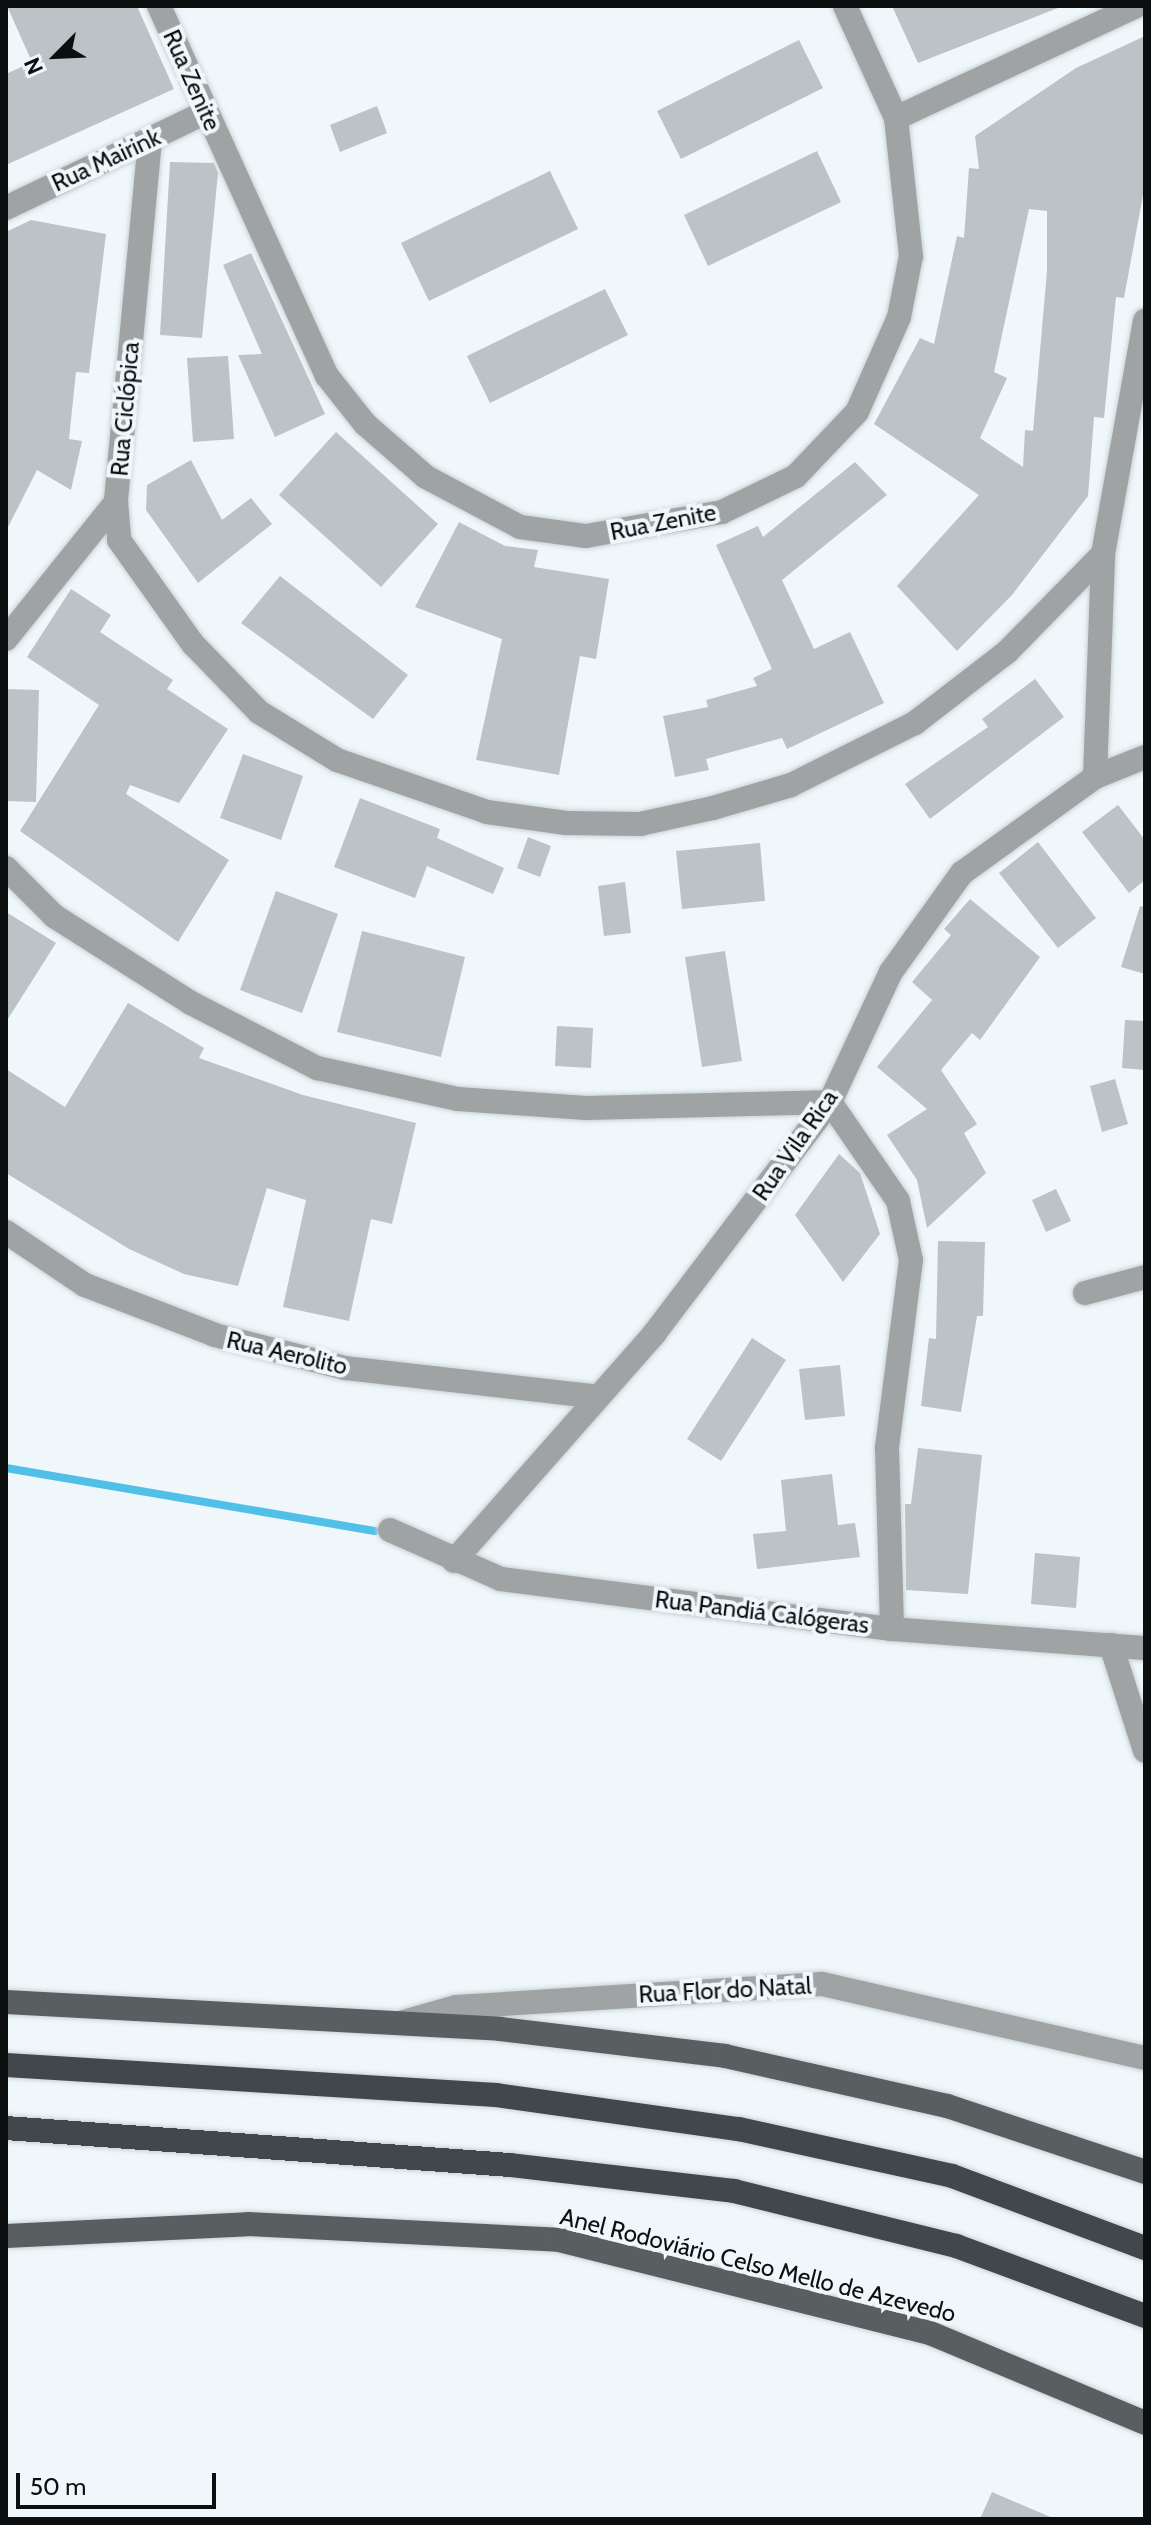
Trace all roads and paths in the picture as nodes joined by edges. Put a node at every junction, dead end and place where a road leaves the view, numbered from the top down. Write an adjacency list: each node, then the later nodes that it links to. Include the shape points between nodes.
1 (159, 6): 4 (street, Rua Zenite)
2 (845, 6): 5 (street, Rua Zenite)
3 (1136, 6): 5 (street)
4 (206, 112): 5 (street, Rua Zenite, via 327,376 365,424 426,477 488,513 520,527 586,536 679,523 761,495 796,476 857,412 899,317 911,256); 6 (street, Rua Mairink)
5 (896, 118)
6 (150, 140): 7 (street, Rua Mairink); 9 (street, Rua Ciclópica)
7 (6, 208)
8 (1145, 321): 10 (street)
9 (116, 502): 10 (street, via 119,540 152,593 259,712 337,760 487,812 566,823 640,824 805,779 915,723 1007,652); 11 (street, Rua Ciclópica)
10 (1103, 554): 13 (street)
11 (6, 639)
12 (1145, 757): 13 (street, Rua Vila Rica)
13 (1095, 777): 15 (street, Rua Vila Rica, via 962,873 891,972)
14 (6, 868): 15 (street, via 54,916 91,940 191,1003 317,1068 458,1099 586,1108)
15 (830, 1102): 19 (street, Rua Vila Rica, via 654,1334); 22 (street, via 898,1201 911,1260 887,1448)
16 (6, 1232): 19 (street, Rua Aerolito, via 85,1285 215,1335 345,1368)
17 (1145, 1277): 18 (street)
18 (1085, 1293)
19 (592, 1396): 21 (street, Rua Vila Rica)
20 (390, 1530): 21 (street, Rua Pandiá Calógeras)
21 (454, 1561): 22 (street, Rua Pandiá Calógeras, via 501,1579)
22 (892, 1629): 23 (street, Rua Pandiá Calógeras)
23 (1111, 1645): 24 (street, Rua Pandiá Calógeras); 25 (street)
24 (1145, 1648)
25 (1145, 1751)
26 (6, 2002): 27 (main road)
27 (395, 2024): 28 (street, Rua Flor do Natal, via 456,2007 822,1984); 33 (main road, via 741,2059 947,2106)
28 (1145, 2058)
29 (6, 2065): 35 (highway, via 496,2095 739,2129 952,2176)
30 (6, 2128): 31 (highway, Anel Rodoviário Celso Mello de Azevedo)
31 (84, 2132): 32 (highway); 36 (highway, Anel Rodoviário Celso Mello de Azevedo, via 510,2165 734,2191 956,2246)
32 (6, 2145)
33 (1145, 2172)
34 (6, 2236): 37 (main road, Anel Rodoviário Celso Mello de Azevedo, via 248,2224 559,2240 930,2333)
35 (1145, 2248)
36 (1145, 2316)
37 (1145, 2423)

